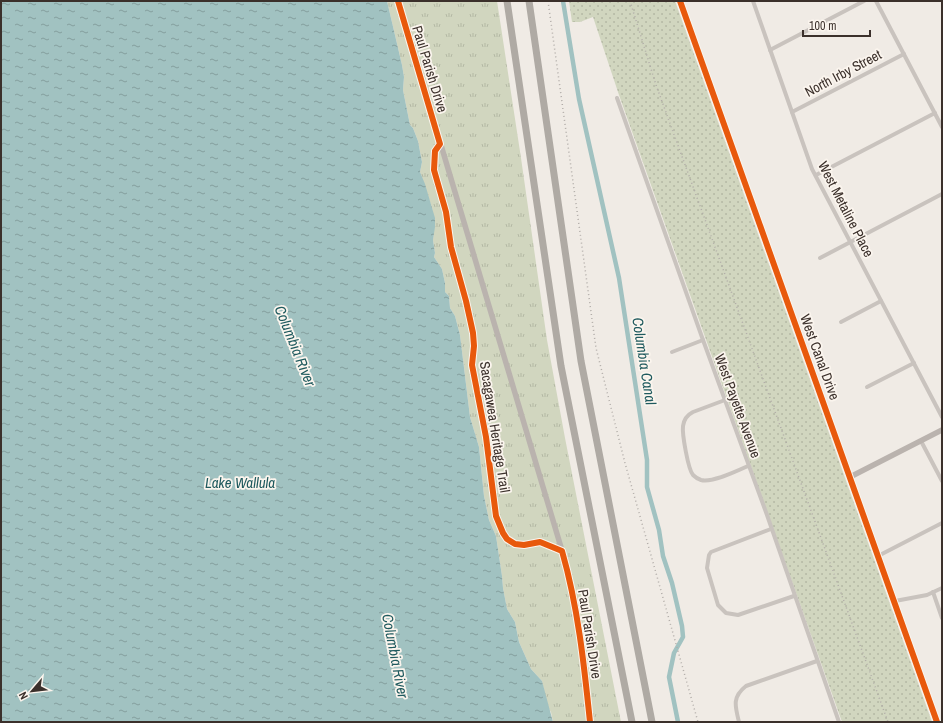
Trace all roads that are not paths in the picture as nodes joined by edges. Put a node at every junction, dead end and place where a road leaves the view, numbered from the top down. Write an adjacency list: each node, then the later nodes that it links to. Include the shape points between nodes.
1 (398, 1): 40 (street, Paul Parish Drive, via 566,564 579,625)
2 (507, 1): 41 (highway, via 561,366)
3 (529, 1): 42 (highway, via 581,361)
4 (680, 1): 29 (street, West Canal Drive)
5 (753, 1): 8 (street, West Metaline Place)
6 (864, 1): 8 (street)
7 (876, 1): 9 (street)
8 (770, 50): 11 (street, West Metaline Place)
9 (904, 54): 11 (street, North Irby Street); 12 (street)
10 (617, 98): 20 (street, West Payette Avenue)
11 (792, 112): 14 (street, West Metaline Place)
12 (935, 113): 13 (street); 14 (street)
13 (942, 127)
14 (816, 175): 16 (street, West Metaline Place)
15 (942, 194): 16 (street)
16 (851, 242): 17 (street); 18 (street, West Metaline Place)
17 (820, 258)
18 (882, 301): 19 (street); 22 (street, West Metaline Place)
19 (841, 322)
20 (703, 340): 21 (street); 24 (street, West Payette Avenue)
21 (672, 352)
22 (914, 363): 23 (street); 25 (street, West Metaline Place)
23 (867, 387)
24 (725, 400): 28 (street, West Payette Avenue); 28 (street, via 693,412 685,418 682,428 689,466 696,478 707,481)
25 (942, 417)
26 (942, 430): 27 (street)
27 (921, 441): 29 (street); 30 (street)
28 (748, 466): 32 (street, West Payette Avenue)
29 (850, 477): 33 (street, West Canal Drive)
30 (942, 481)
31 (942, 523): 33 (street)
32 (771, 529): 36 (street, West Payette Avenue); 36 (street, via 711,552 707,568 716,600 726,613 738,615)
33 (878, 556): 37 (street, West Canal Drive)
34 (942, 588): 35 (street)
35 (933, 592): 37 (street); 38 (street)
36 (794, 596): 39 (street, West Payette Avenue)
37 (895, 601): 45 (street, West Canal Drive)
38 (942, 618)
39 (817, 661): 43 (street, via 746,686 736,698); 44 (street, West Payette Avenue)
40 (590, 722)
41 (632, 722)
42 (652, 722)
43 (739, 722)
44 (838, 722)
45 (937, 722)

